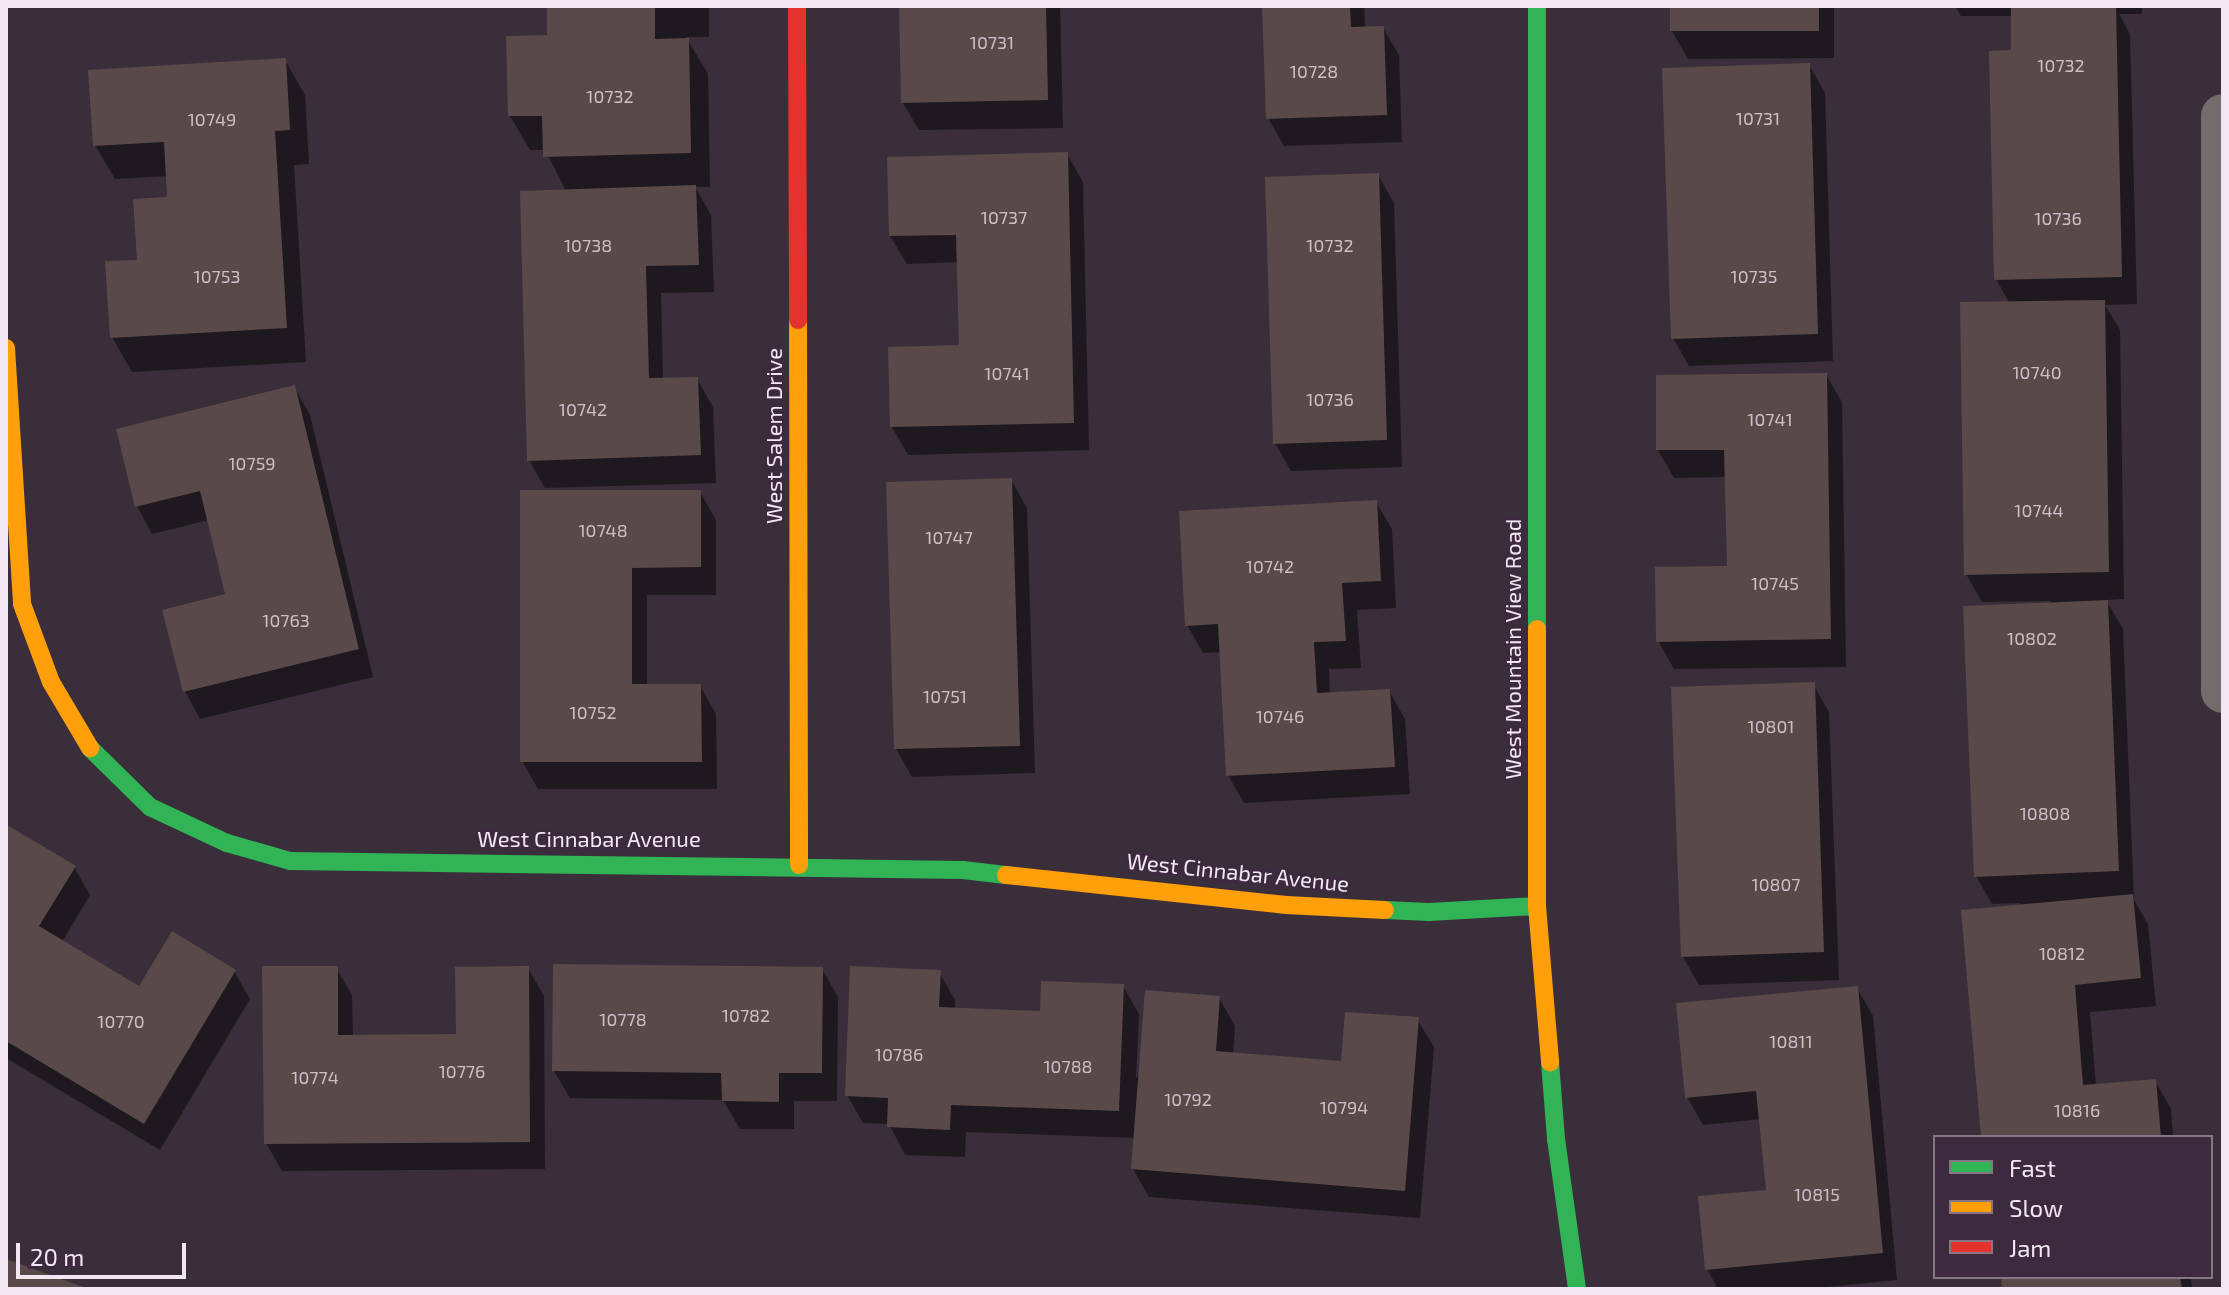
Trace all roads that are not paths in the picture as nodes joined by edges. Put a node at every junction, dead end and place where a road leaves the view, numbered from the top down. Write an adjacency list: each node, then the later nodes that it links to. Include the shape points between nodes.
1 (797, 6): 6 (street, West Salem Drive)
2 (1537, 6): 7 (street, West Mountain View Road)
3 (2223, 116): 5 (street)
4 (6, 348): 6 (street, West Cinnabar Avenue, via 22,604 51,682 93,753 150,807 227,843 290,861)
5 (2223, 691)
6 (799, 865): 7 (street, West Cinnabar Avenue, via 963,870 1286,905 1429,912)
7 (1537, 906): 8 (street, West Mountain View Road, via 1556,1139)
8 (1577, 1289)

